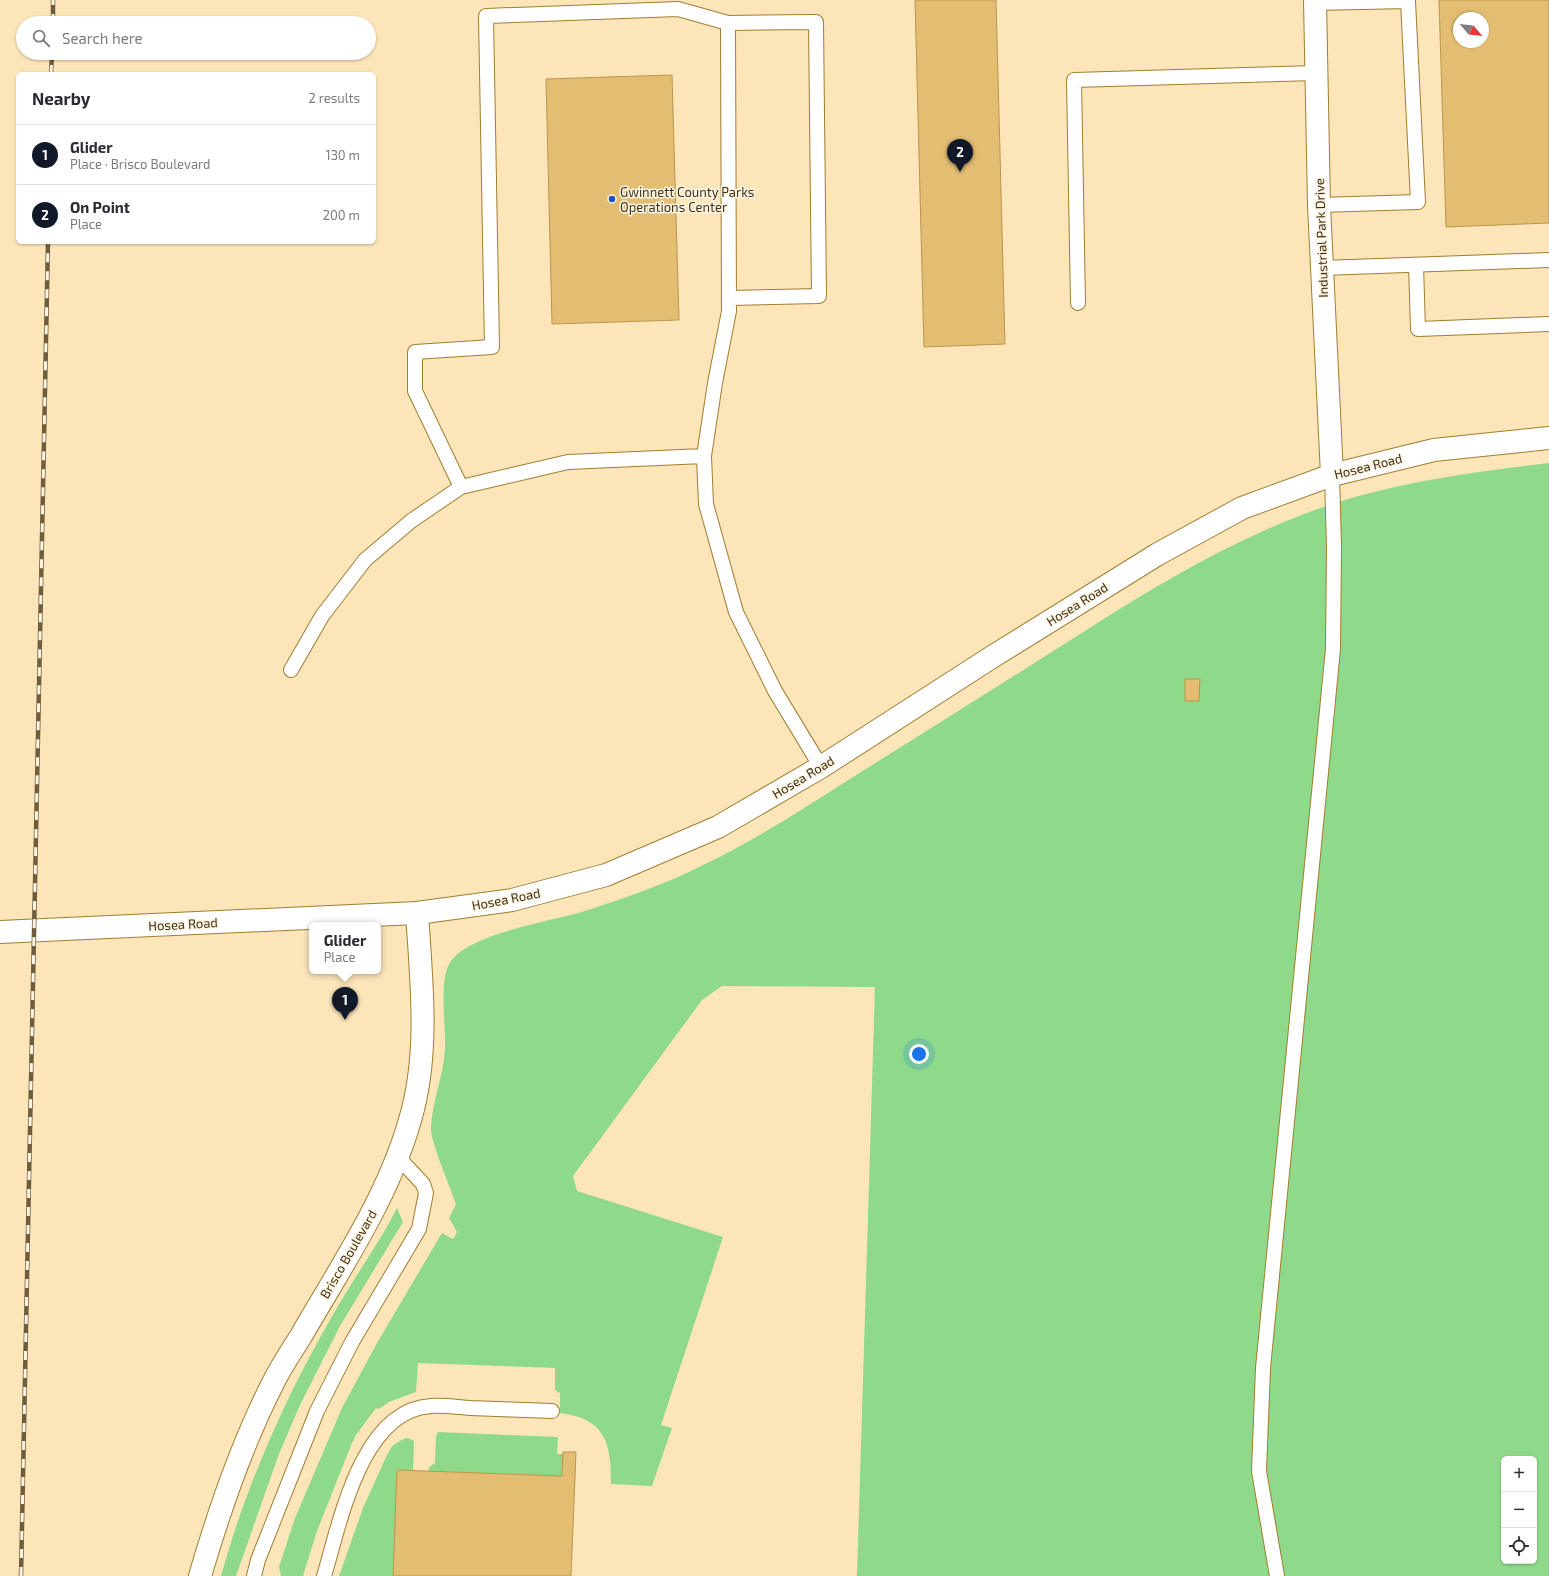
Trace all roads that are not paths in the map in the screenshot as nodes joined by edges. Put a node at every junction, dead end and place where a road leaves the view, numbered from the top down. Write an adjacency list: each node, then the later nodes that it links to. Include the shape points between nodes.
1 (1315, 2): 3 (street, Industrial Park Drive); 4 (lane, via 1408,1 1418,202)
2 (728, 23): 8 (lane); 8 (lane, via 816,22 819,288 819,296); 14 (lane, via 678,9 486,16 492,347 414,352 415,391)
3 (1317, 74): 4 (street, Industrial Park Drive); 9 (lane, via 1074,80)
4 (1319, 205): 7 (street, Industrial Park Drive)
5 (1549, 260): 6 (lane)
6 (1416, 265): 7 (lane); 10 (lane, via 1418,329)
7 (1322, 268): 13 (street, Industrial Park Drive)
8 (729, 298): 12 (lane, via 729,311)
9 (1078, 303)
10 (1549, 324)
11 (1549, 438): 13 (street, Hosea Road, via 1434,450)
12 (704, 456): 14 (lane, via 568,462); 16 (lane, via 706,504 736,612 775,692)
13 (1332, 475): 16 (street, Hosea Road, via 1242,508 1158,554); 24 (lane, via 1333,649 1263,1368 1259,1471)
14 (461, 487): 15 (lane, via 411,521 365,560 322,616)
15 (291, 670)
16 (821, 767): 17 (street, Hosea Road, via 718,827 606,875 512,900)
17 (418, 913): 18 (street, Hosea Road); 19 (street, Brisco Boulevard, via 422,1017 420,1075 413,1109)
18 (0, 932)
19 (398, 1157): 21 (street, Brisco Boulevard, via 366,1224 272,1385 235,1468); 22 (lane, via 423,1184 426,1193 420,1229 352,1342 317,1411)
20 (552, 1411): 23 (lane, via 430,1406 404,1413 388,1424 374,1443 356,1477)
21 (200, 1576)
22 (254, 1576)
23 (324, 1576)
24 (1278, 1576)

